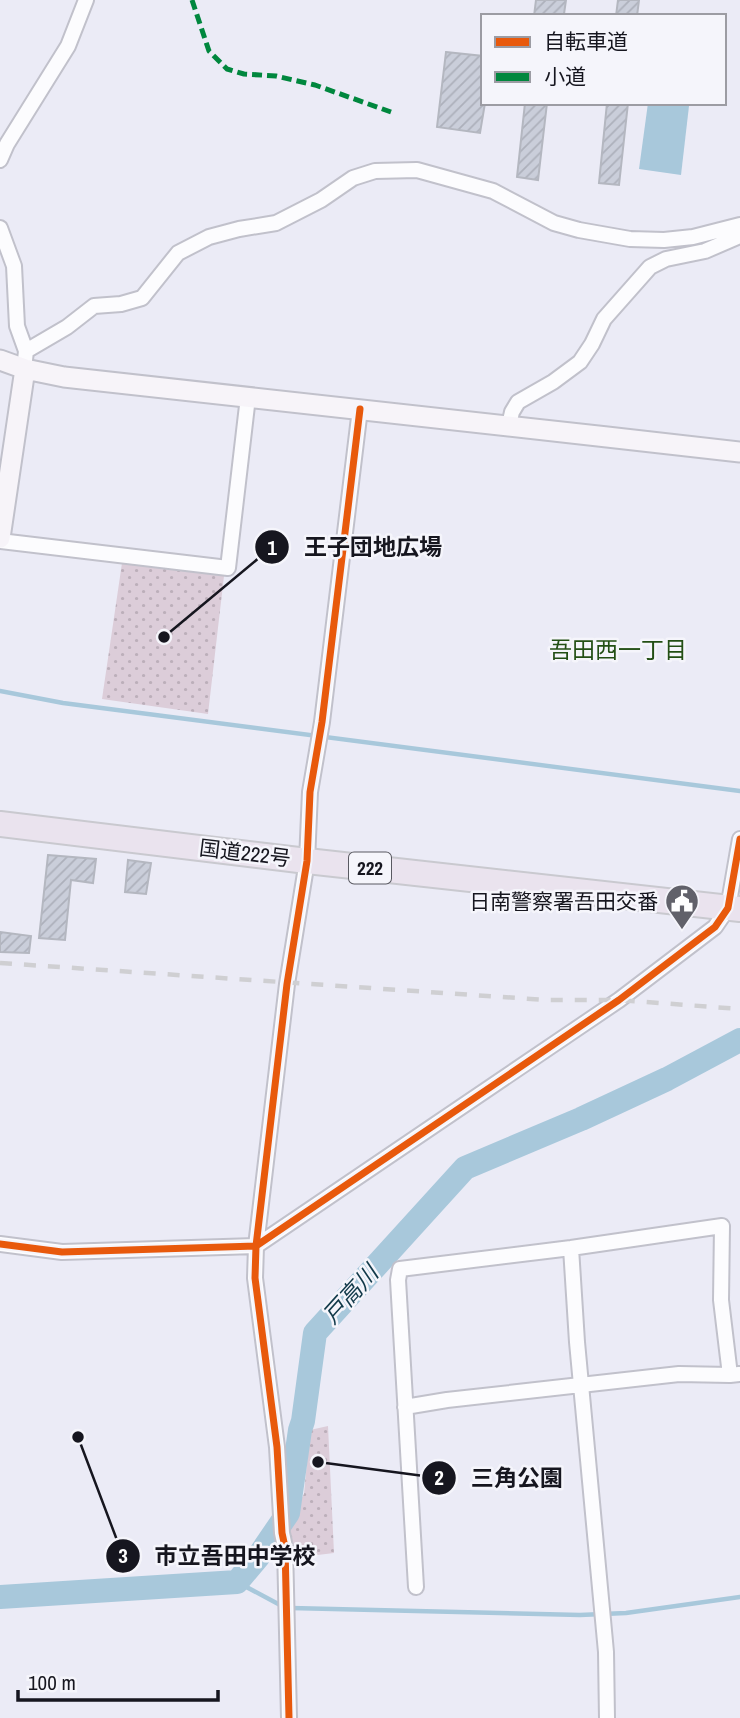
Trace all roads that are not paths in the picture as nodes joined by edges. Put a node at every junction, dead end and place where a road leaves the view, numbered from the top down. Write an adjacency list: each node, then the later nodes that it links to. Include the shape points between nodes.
1 (86, 0): 2 (street, via 68,46)
2 (0, 160)
3 (740, 225): 7 (street, via 693,237 630,239 554,223 493,191 416,170 375,171 353,178 276,223 209,237 178,253 142,298 94,306)
4 (0, 228): 7 (street, via 15,266)
5 (740, 236): 10 (street, via 650,267 604,318 580,362 518,402)
6 (0, 360): 7 (street)
7 (25, 360): 8 (street, via 64,377); 12 (street)
8 (248, 397): 9 (street); 13 (street, via 228,568)
9 (360, 409): 10 (street); 16 (street, via 310,792)
10 (509, 425): 11 (street)
11 (740, 453)
12 (4, 483): 13 (street)
13 (0, 539)
14 (0, 824): 16 (highway, 国道222号 / 222)
15 (740, 839): 17 (street)
16 (307, 861): 17 (highway, 国道222号 / 222); 19 (street, via 290,960)
17 (734, 908): 19 (street, via 619,1000)
18 (0, 1244): 19 (street, via 62,1252)
19 (256, 1246): 25 (street, via 285,1547)
20 (571, 1248): 21 (street, via 722,1226 721,1300); 22 (street); 23 (street, via 400,1269)
21 (735, 1374): 22 (street, via 679,1374)
22 (582, 1385): 23 (street); 26 (street, via 606,1652)
23 (405, 1407): 24 (street)
24 (415, 1587)
25 (289, 1718)
26 (607, 1718)

